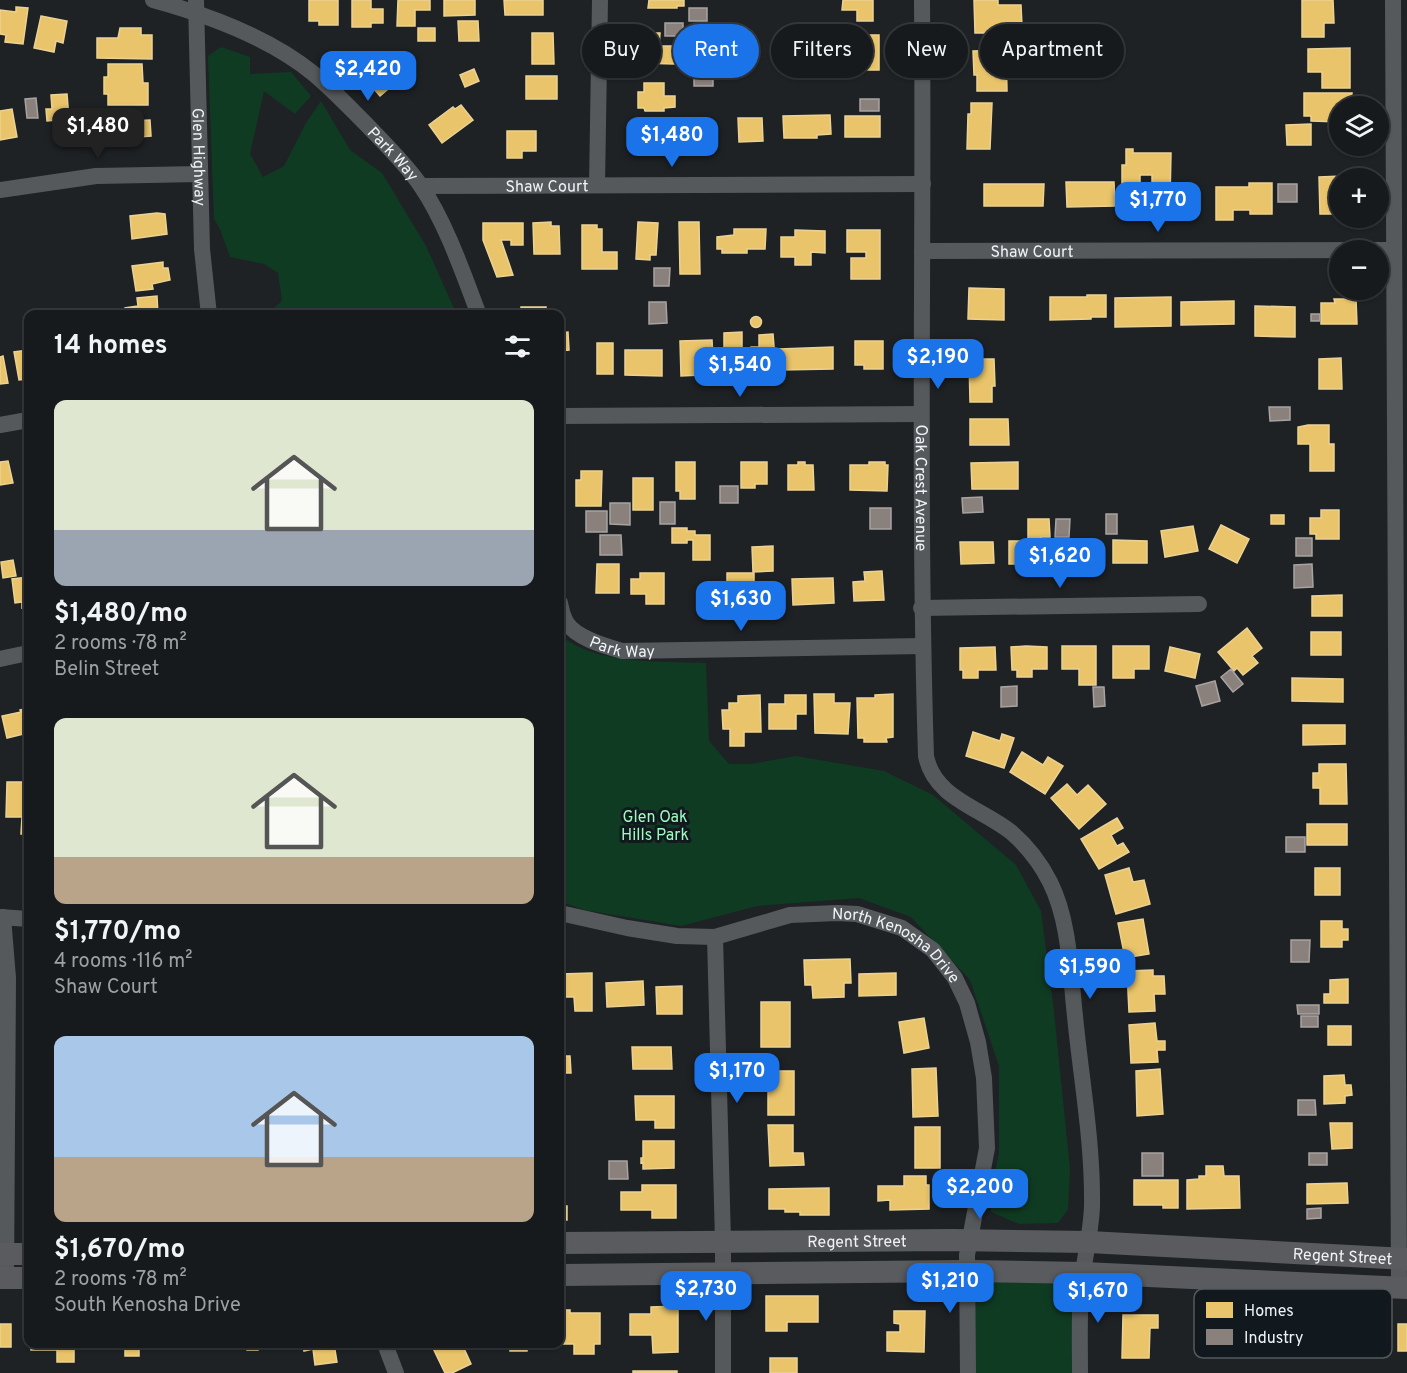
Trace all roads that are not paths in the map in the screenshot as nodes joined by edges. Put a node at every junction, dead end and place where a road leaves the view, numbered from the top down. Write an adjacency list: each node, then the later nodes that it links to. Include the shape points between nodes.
1 (153, 0): 5 (street, Park Way)
2 (600, 0): 8 (street)
3 (922, 0): 7 (street, Oak Crest Avenue)
4 (1393, 0): 11 (street)
5 (196, 6): 6 (street, Glen Highway); 9 (street, Park Way, via 312,73 385,143)
6 (200, 174): 10 (street, via 96,176); 13 (street, Glen Highway)
7 (923, 184): 8 (street, Shaw Court); 12 (street, Oak Crest Avenue)
8 (597, 185): 9 (street, Shaw Court)
9 (421, 186): 14 (street, Park Way)
10 (0, 190)
11 (1394, 250): 12 (street, Shaw Court); 25 (street)
12 (922, 251): 15 (street, Oak Crest Avenue)
13 (208, 310)
14 (477, 310)
15 (921, 414): 16 (street); 20 (street, Oak Crest Avenue)
16 (564, 416)
17 (24, 421): 18 (street)
18 (0, 425)
19 (1199, 604): 20 (street)
20 (921, 608): 22 (street, Oak Crest Avenue)
21 (564, 616): 22 (street, Park Way, via 573,629 595,643 622,651)
22 (922, 646): 31 (street, Oak Crest Avenue, via 928,767 937,782 956,799 1011,833 1039,864 1064,923 1089,1142)
23 (24, 654): 24 (street)
24 (0, 659)
25 (1401, 685): 36 (street)
26 (564, 914): 29 (street, North Kenosha Drive, via 677,936)
27 (1, 917): 28 (street); 33 (street, via 9,978)
28 (24, 919)
29 (715, 938): 30 (street); 35 (street, North Kenosha Drive, via 789,915 857,914 892,923 933,950 955,978 967,1004 984,1078 987,1148)
30 (723, 1241): 32 (street, Regent Street); 35 (street, Regent Street); 37 (street)
31 (1089, 1242): 35 (street, Regent Street); 36 (street, Regent Street); 38 (street)
32 (564, 1244)
33 (3, 1254): 34 (street); 40 (street)
34 (24, 1254)
35 (968, 1255): 37 (street, Regent Street); 38 (street, Regent Street); 45 (street, North Kenosha Drive)
36 (1403, 1259): 41 (street)
37 (724, 1272): 39 (street, Regent Street); 44 (street)
38 (1084, 1273): 41 (street, Regent Street); 46 (street)
39 (564, 1275)
40 (12, 1278)
41 (1403, 1288)
42 (387, 1348): 43 (street)
43 (396, 1373)
44 (723, 1373)
45 (968, 1373)
46 (1080, 1373)

